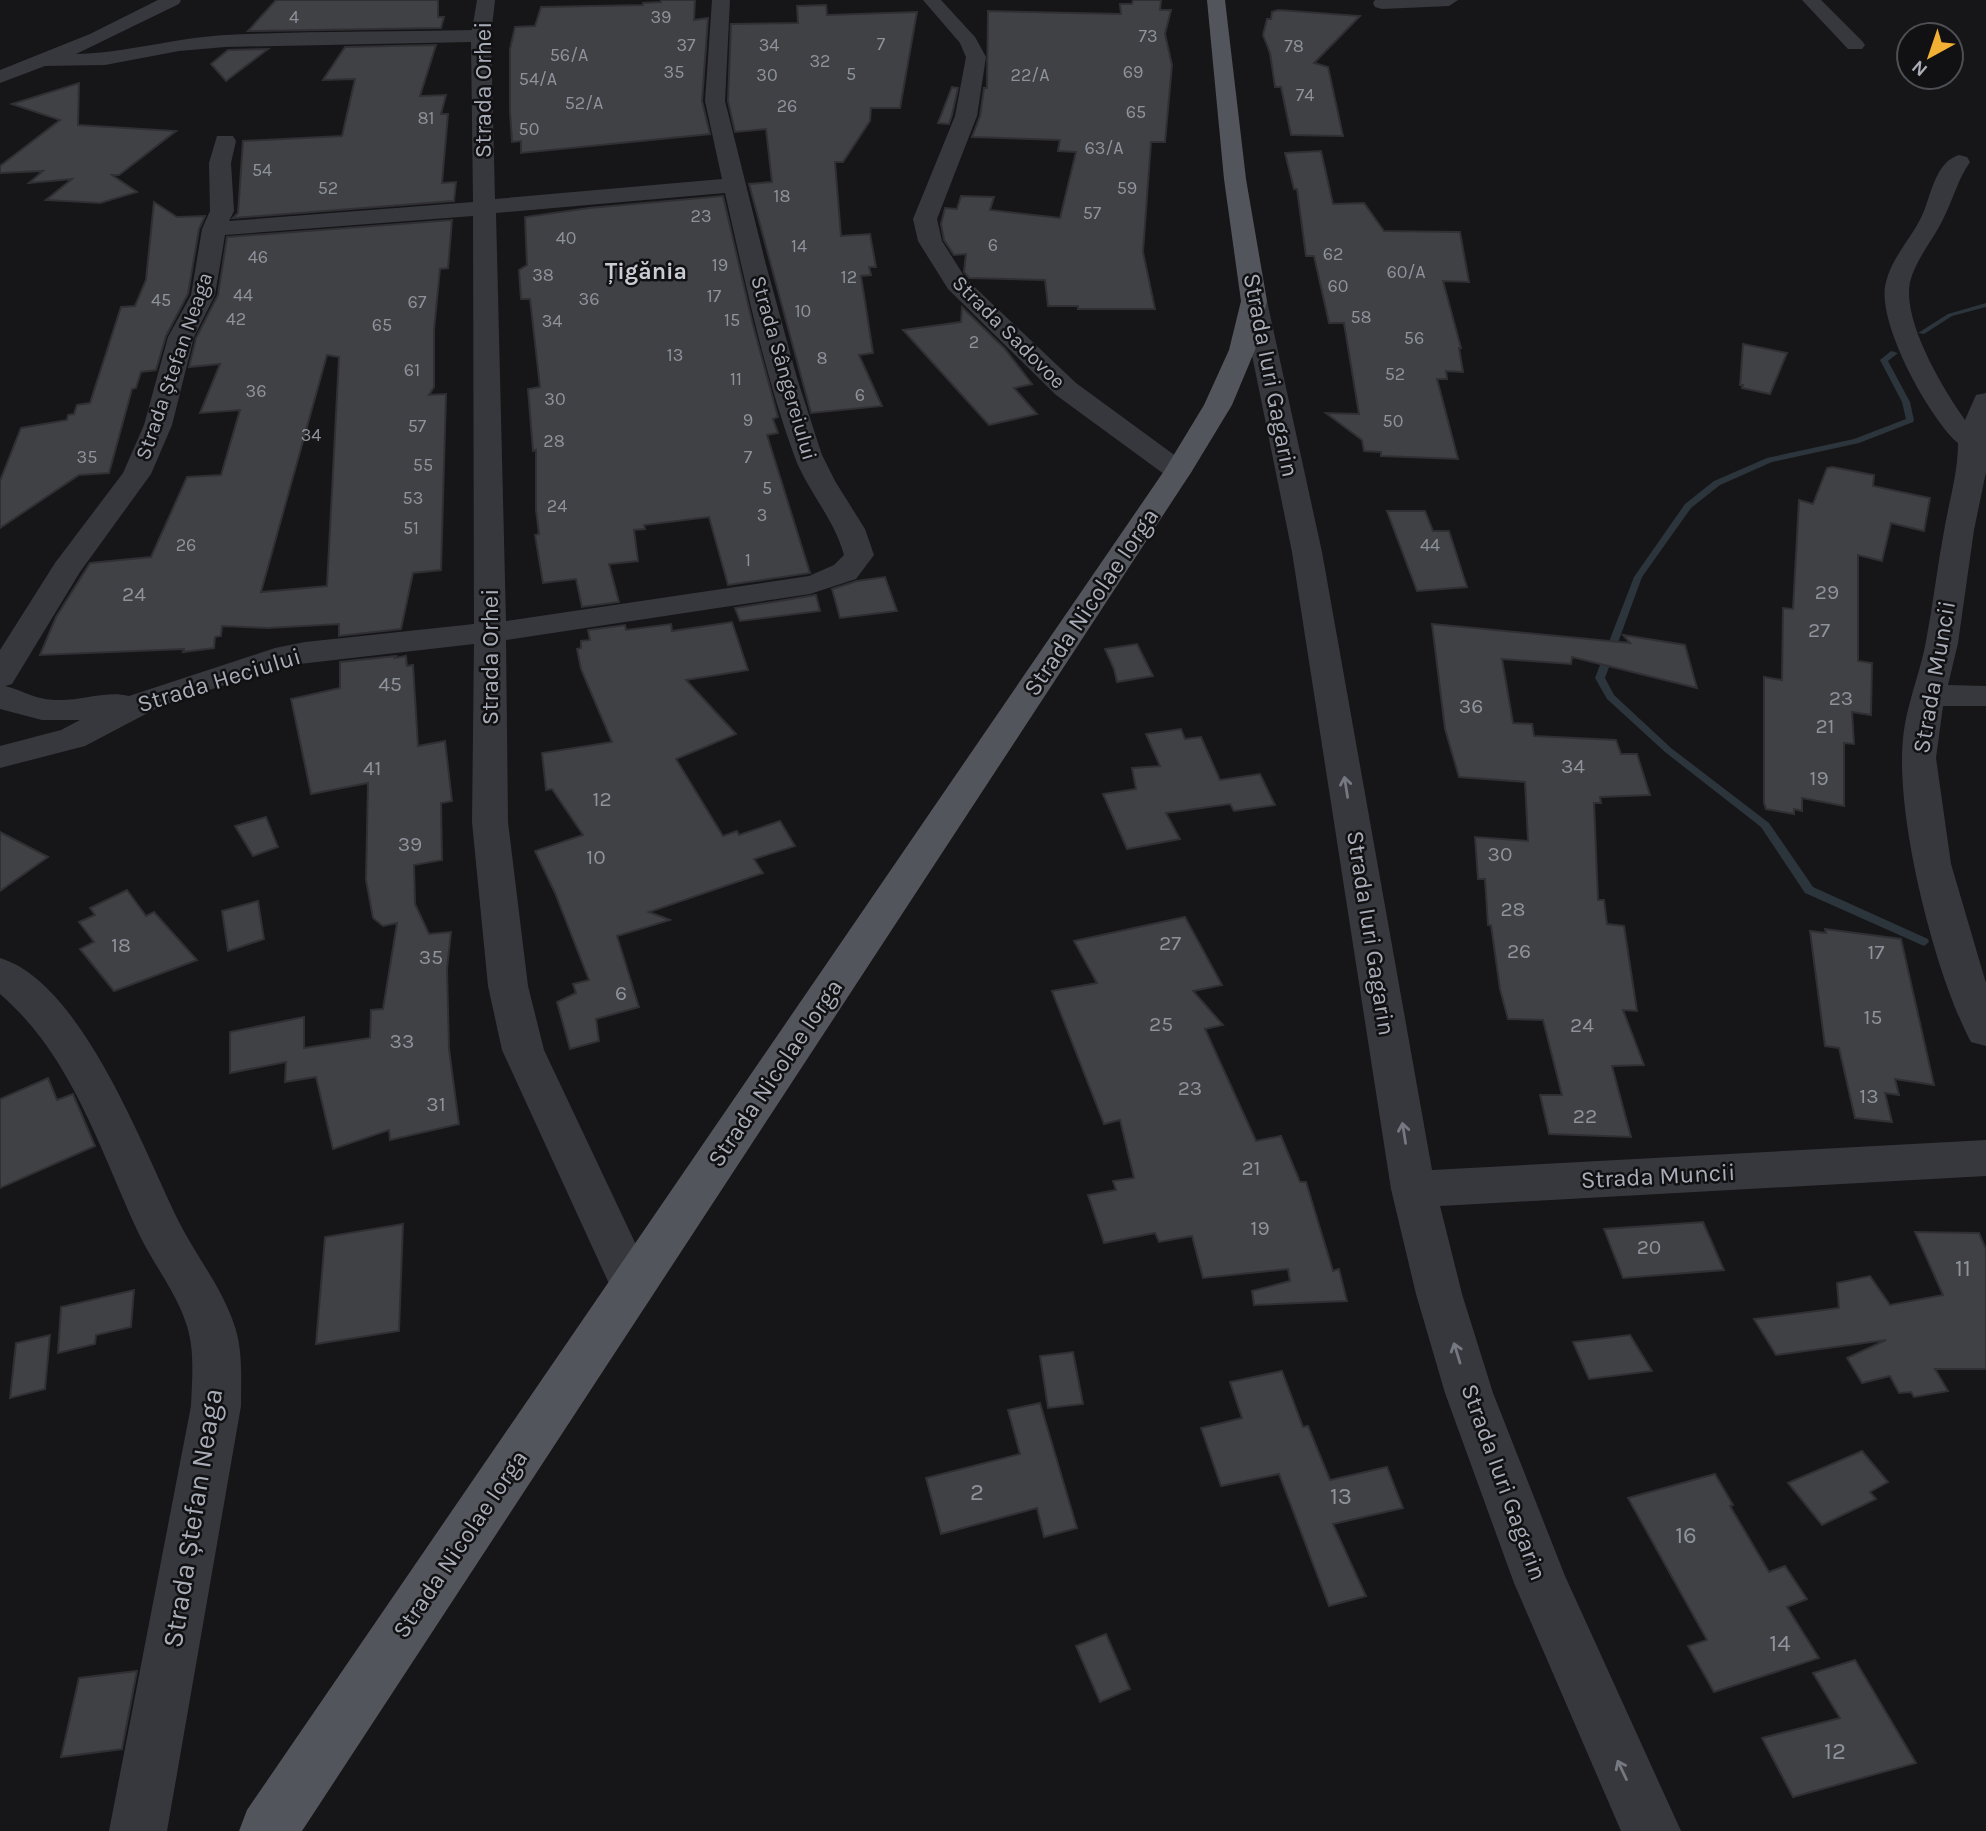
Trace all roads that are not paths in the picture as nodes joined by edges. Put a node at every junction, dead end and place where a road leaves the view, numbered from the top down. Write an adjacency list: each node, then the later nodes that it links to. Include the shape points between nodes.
1 (172, 0): 11 (street, via 97,38)
2 (486, 0): 9 (street, Strada Orhei)
3 (721, 0): 15 (street, Strada Sângereiului, via 715,101)
4 (932, 0): 21 (street, Strada Sadovoe, via 974,48 976,57 966,116 925,219 930,241 957,284 1066,389)
5 (1216, 0): 18 (main road, Strada Iuri Gagarin, via 1235,179)
6 (1449, 0): 8 (street)
7 (1811, 0): 10 (street)
8 (1382, 3)
9 (481, 36): 11 (street, via 225,41 96,60); 16 (street, Strada Orhei)
10 (1855, 45)
11 (37, 60): 12 (street)
12 (0, 77)
13 (225, 141): 17 (street, Strada Ștefan Neaga, via 220,163 222,211)
14 (1959, 162): 20 (street, via 1951,169 1933,217 1898,281 1896,301 1905,335 1943,408)
15 (735, 185): 16 (street); 22 (street, Strada Sângereiului, via 798,425 823,487 854,536 859,555 855,564 832,580 810,585)
16 (484, 207): 17 (street); 22 (street, Strada Orhei)
17 (214, 229): 23 (street, Strada Ștefan Neaga, via 202,295 181,337 158,425 137,474 66,570)
18 (1254, 301): 21 (main road, Strada Nicolae Iorga, via 1242,350); 32 (street, Strada Iuri Gagarin, one-way to 18, via 1307,552)
19 (1986, 401): 20 (street, Strada Muncii)
20 (1972, 440): 25 (street, Strada Muncii, via 1972,470)
21 (1178, 471): 33 (main road, Strada Nicolae Iorga)
22 (489, 633): 27 (street, Strada Heciului, via 305,652); 33 (street, Strada Orhei, via 490,822 508,986 523,1050)
23 (0, 677)
24 (0, 695): 27 (street, via 38,708 71,711)
25 (1930, 695): 26 (street); 30 (street, Strada Muncii, via 1918,758 1932,864 1964,978)
26 (1986, 696)
27 (149, 699): 28 (street, Strada Heciului, via 73,738)
28 (0, 757)
29 (0, 972): 34 (street, Strada Ștefan Neaga, via 32,998 64,1035 110,1119 215,1341 216,1406)
30 (1986, 1031)
31 (1986, 1158): 32 (street, Strada Muncii)
32 (1413, 1189): 36 (street, Strada Iuri Gagarin, one-way to 32, via 1541,1583 1469,1393)
33 (632, 1287): 35 (main road, Strada Nicolae Iorga)
34 (138, 1831)
35 (268, 1831)
36 (1652, 1831)

